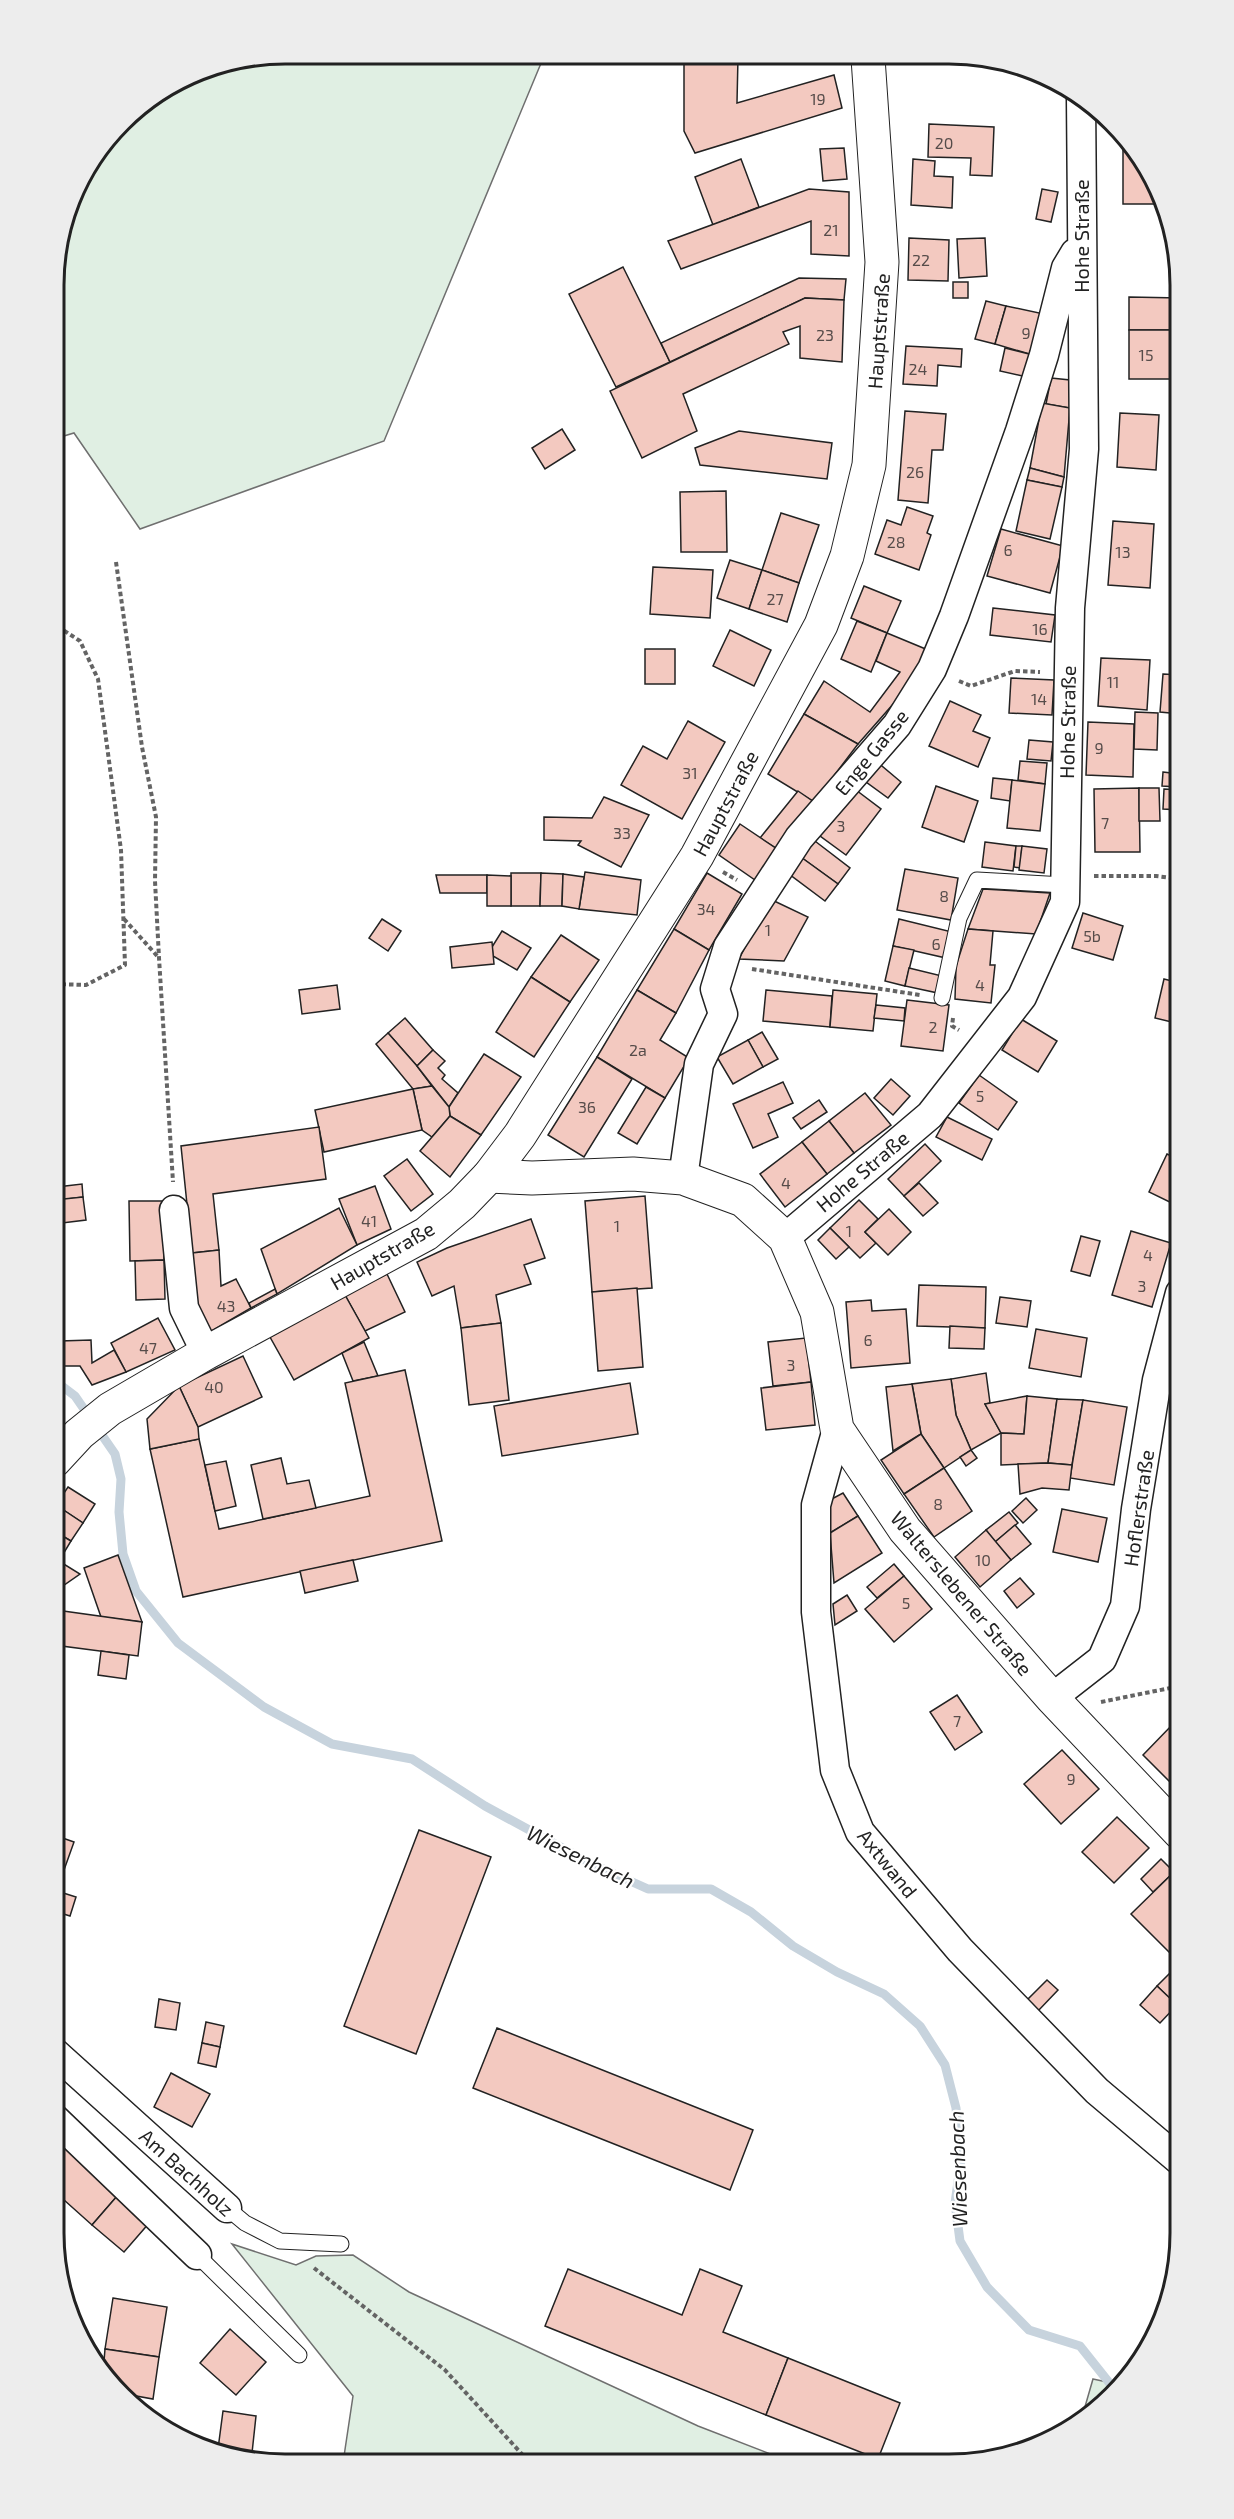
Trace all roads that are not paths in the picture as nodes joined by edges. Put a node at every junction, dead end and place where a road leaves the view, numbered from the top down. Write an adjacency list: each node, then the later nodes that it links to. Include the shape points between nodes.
1 (868, 64): 6 (street, Hauptstraße, via 882,262 869,465 847,556 821,625 697,856 520,1135)
2 (1081, 109): 3 (street, Hohe Straße)
3 (1081, 244): 4 (street, Hohe Straße, via 1084,449 1070,608); 7 (street, Enge Gasse, via 1066,268 1020,431 932,669 897,725 799,838 728,946 714,989 723,1014 699,1064)
4 (1065, 885): 5 (lane, via 977,880 959,918); 9 (street, Hohe Straße, via 1065,902 1022,997 930,1115)
5 (942, 998)
6 (489, 1176): 7 (street, Walterslebener Straße, via 633,1174); 11 (street, Hauptstraße, via 426,1234)
7 (682, 1178): 9 (street, Walterslebener Straße, via 743,1200)
8 (174, 1210): 11 (street, via 184,1308)
9 (785, 1238): 12 (street, Walterslebener Straße, via 817,1312)
10 (1170, 1331): 14 (street, Hoflerstraße, via 1157,1380 1125,1606 1102,1659)
11 (206, 1353): 13 (street, Hauptstraße, via 110,1409)
12 (837, 1429): 14 (street, Walterslebener Straße, via 905,1530); 18 (street, Axtwand, via 816,1505 816,1612 835,1770 860,1832 960,1950 1097,2091)
13 (64, 1450)
14 (1061, 1691): 15 (street, Walterslebener Straße)
15 (1170, 1821)
16 (64, 2061): 19 (street, Am Bachholz)
17 (64, 2128): 21 (street)
18 (1170, 2153)
19 (227, 2208): 20 (lane, Am Bachholz, via 245,2223 280,2241)
20 (341, 2244)
21 (197, 2255): 22 (lane)
22 (299, 2355)

